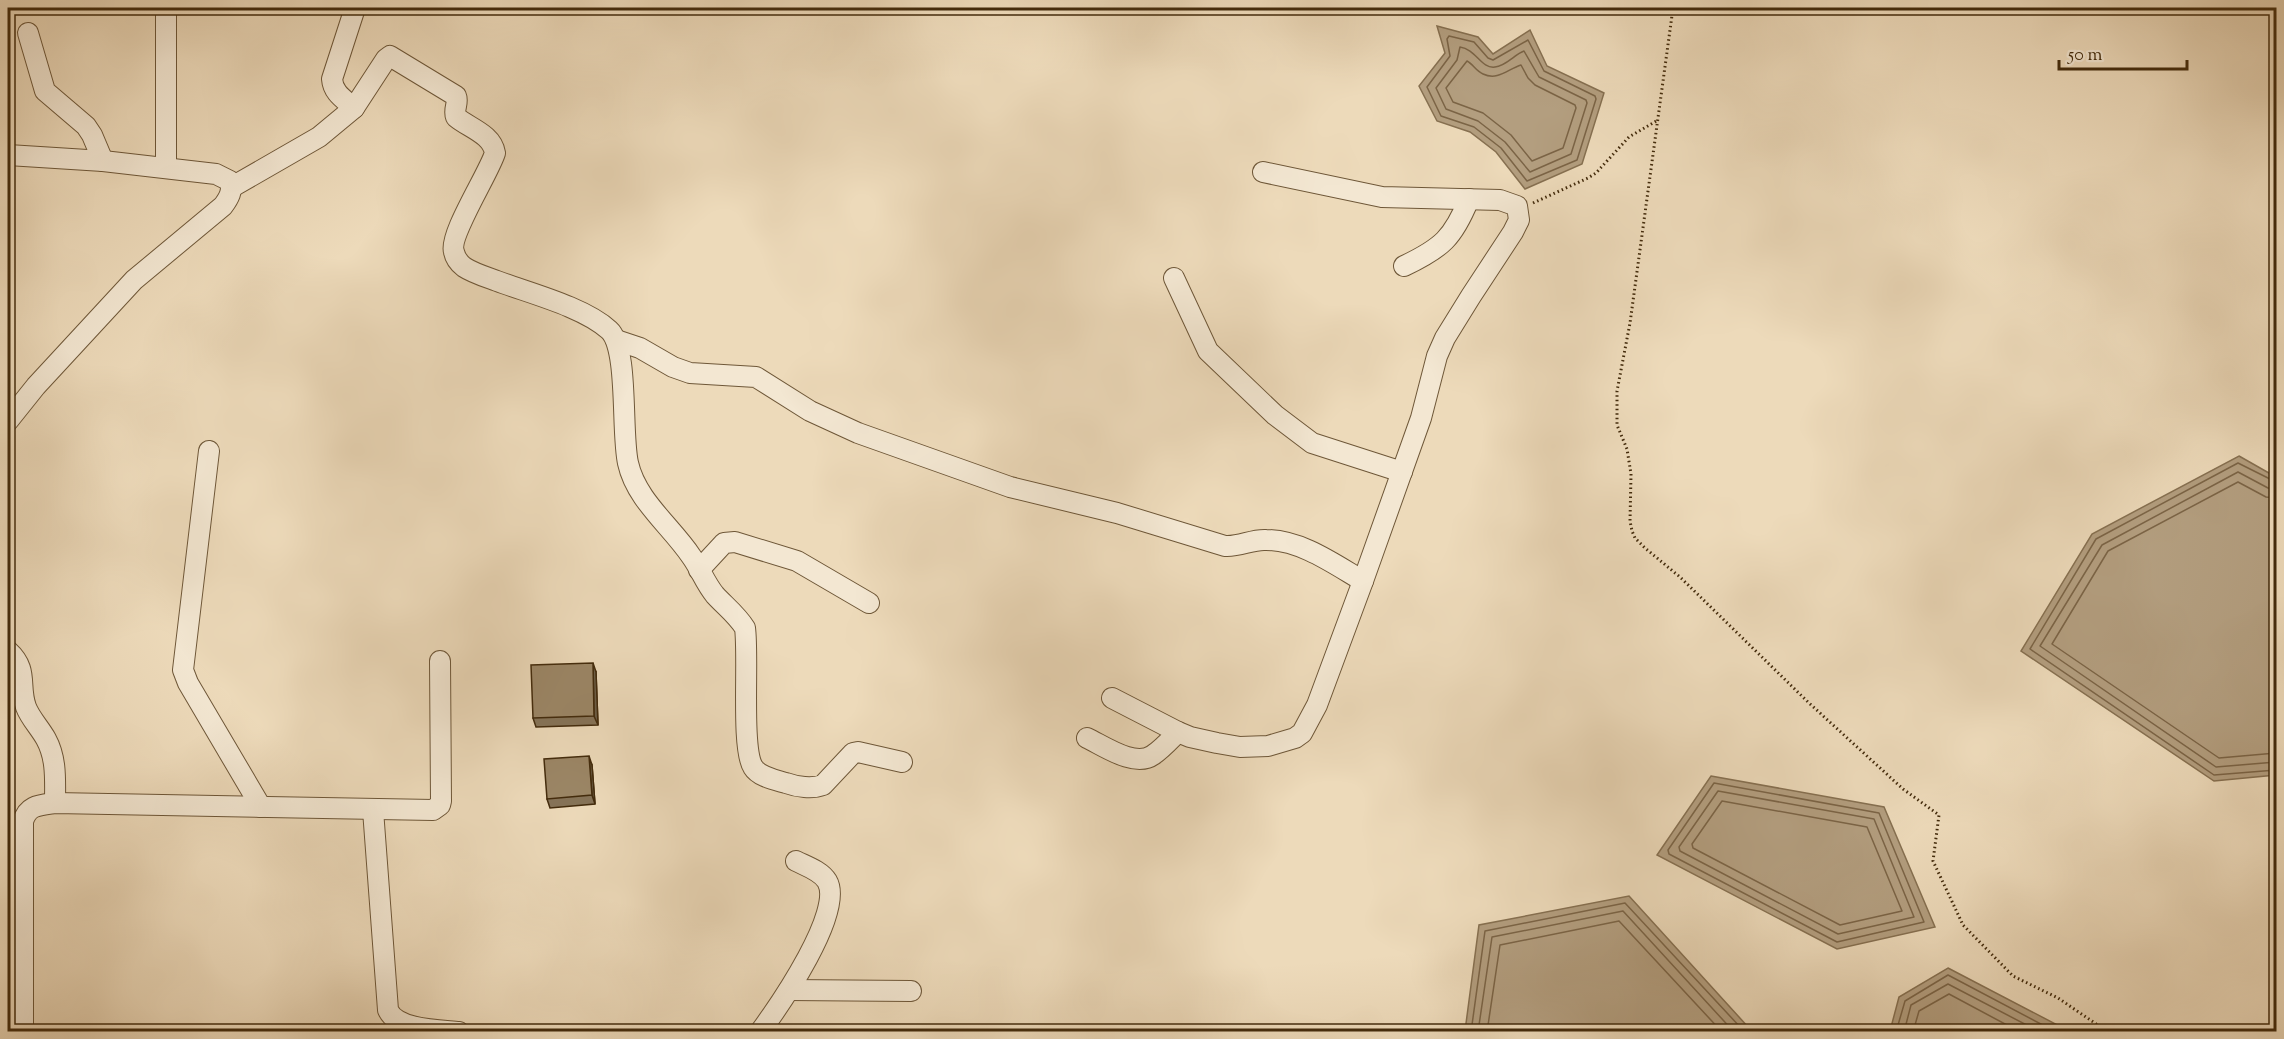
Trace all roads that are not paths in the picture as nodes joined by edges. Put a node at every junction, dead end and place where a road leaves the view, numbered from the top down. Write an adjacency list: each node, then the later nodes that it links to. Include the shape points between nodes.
1 (166, 8): 7 (street)
2 (355, 8): 4 (street, via 332,79 337,93)
3 (28, 33): 6 (street, via 45,91 86,126)
4 (354, 108): 9 (street, via 319,137); 13 (street, via 390,56 456,96 456,117 483,134 495,153 455,235 452,246 458,261 481,275 578,311 610,331)
5 (8, 155): 6 (street)
6 (103, 161): 7 (street)
7 (166, 167): 9 (street, via 216,174 230,181)
8 (1263, 172): 10 (street, via 1382,197)
9 (232, 187): 14 (street, via 223,206 134,280)
10 (1469, 199): 11 (street, via 1445,242); 16 (street, via 1508,201 1517,206 1519,220 1441,347)
11 (1404, 266)
12 (1174, 279): 16 (street, via 1208,351 1275,415 1312,443)
13 (616, 340): 17 (street, via 621,358 625,441 633,477); 18 (street, via 690,373 756,376 810,411 858,433 1010,487 1117,513 1225,546 1262,539 1289,542)
14 (8, 421)
15 (209, 451): 27 (street, via 183,669)
16 (1402, 472): 18 (street)
17 (699, 570): 19 (street, via 724,543 735,542 797,561); 25 (street, via 745,628 748,742 753,766 759,773 792,785 818,787 853,753)
18 (1363, 581): 23 (street, via 1317,705 1296,738 1268,746 1240,747)
19 (869, 603)
20 (8, 651): 26 (street, via 20,666 26,708 52,754)
21 (440, 661): 28 (street, via 440,805 427,811)
22 (1112, 698): 23 (street)
23 (1178, 732): 24 (street, via 1152,757 1142,760)
24 (1087, 738)
25 (902, 762)
26 (55, 803): 27 (street); 30 (street, via 33,806 24,822)
27 (261, 807): 28 (street)
28 (373, 810): 34 (street, via 387,1010 396,1021 405,1024)
29 (796, 861): 31 (street, via 822,875 831,897 821,930)
30 (15, 978): 33 (street)
31 (789, 990): 32 (street); 35 (street)
32 (911, 991)
33 (23, 1032)
34 (459, 1032)
35 (760, 1032)

